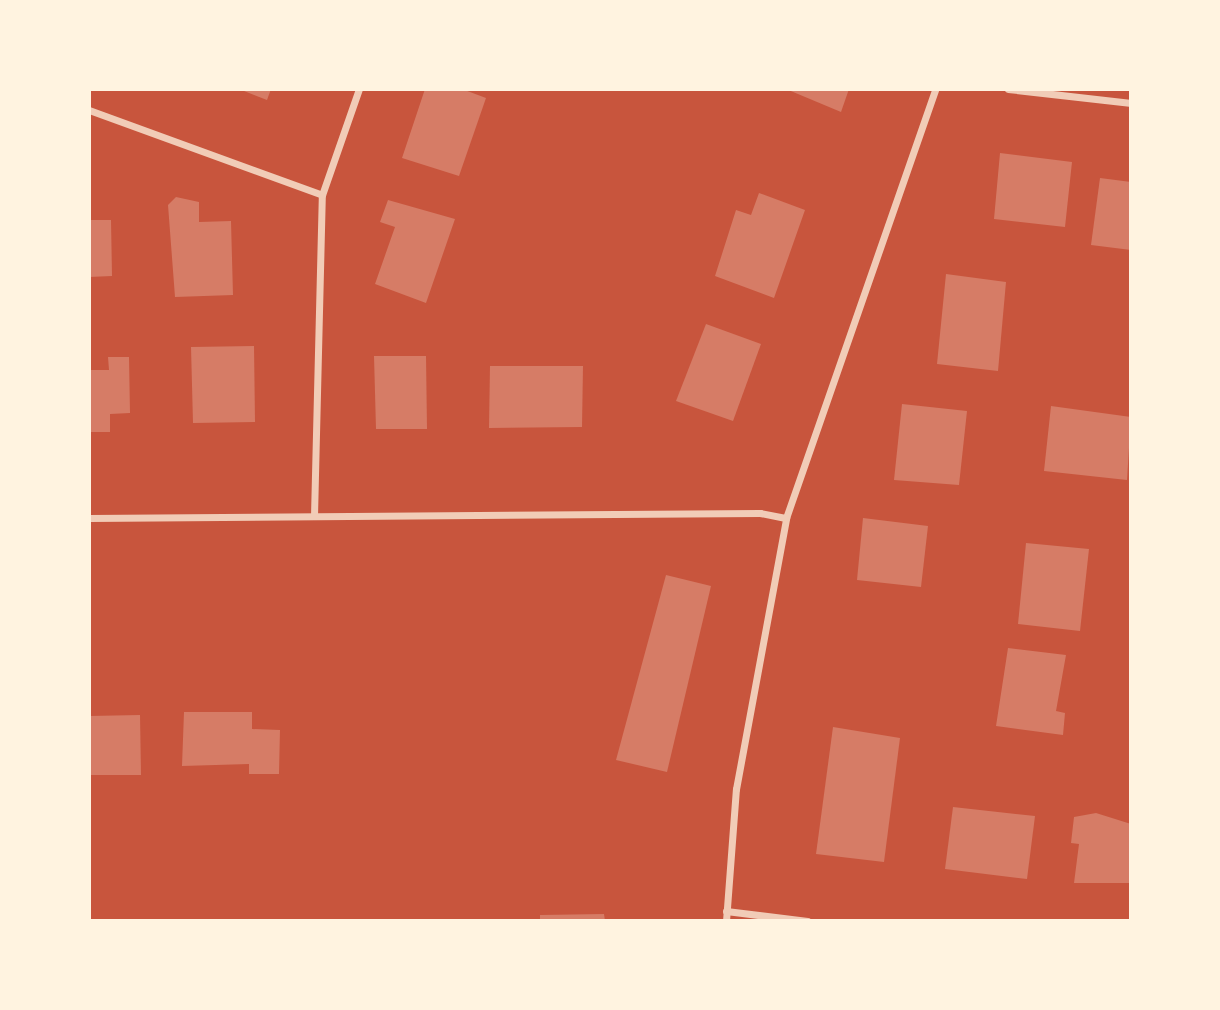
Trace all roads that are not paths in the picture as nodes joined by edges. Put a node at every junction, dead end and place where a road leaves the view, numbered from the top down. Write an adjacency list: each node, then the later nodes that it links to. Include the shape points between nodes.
1 (359, 89): 6 (street)
2 (935, 89): 9 (street)
3 (1008, 89): 4 (street)
4 (1131, 103)
5 (89, 110): 6 (street)
6 (322, 195): 7 (street)
7 (314, 516): 8 (street); 9 (street, via 760,513)
8 (89, 518)
9 (786, 518): 10 (street, via 736,789)
10 (726, 911): 11 (street); 12 (street)
11 (726, 921)
12 (807, 921)

